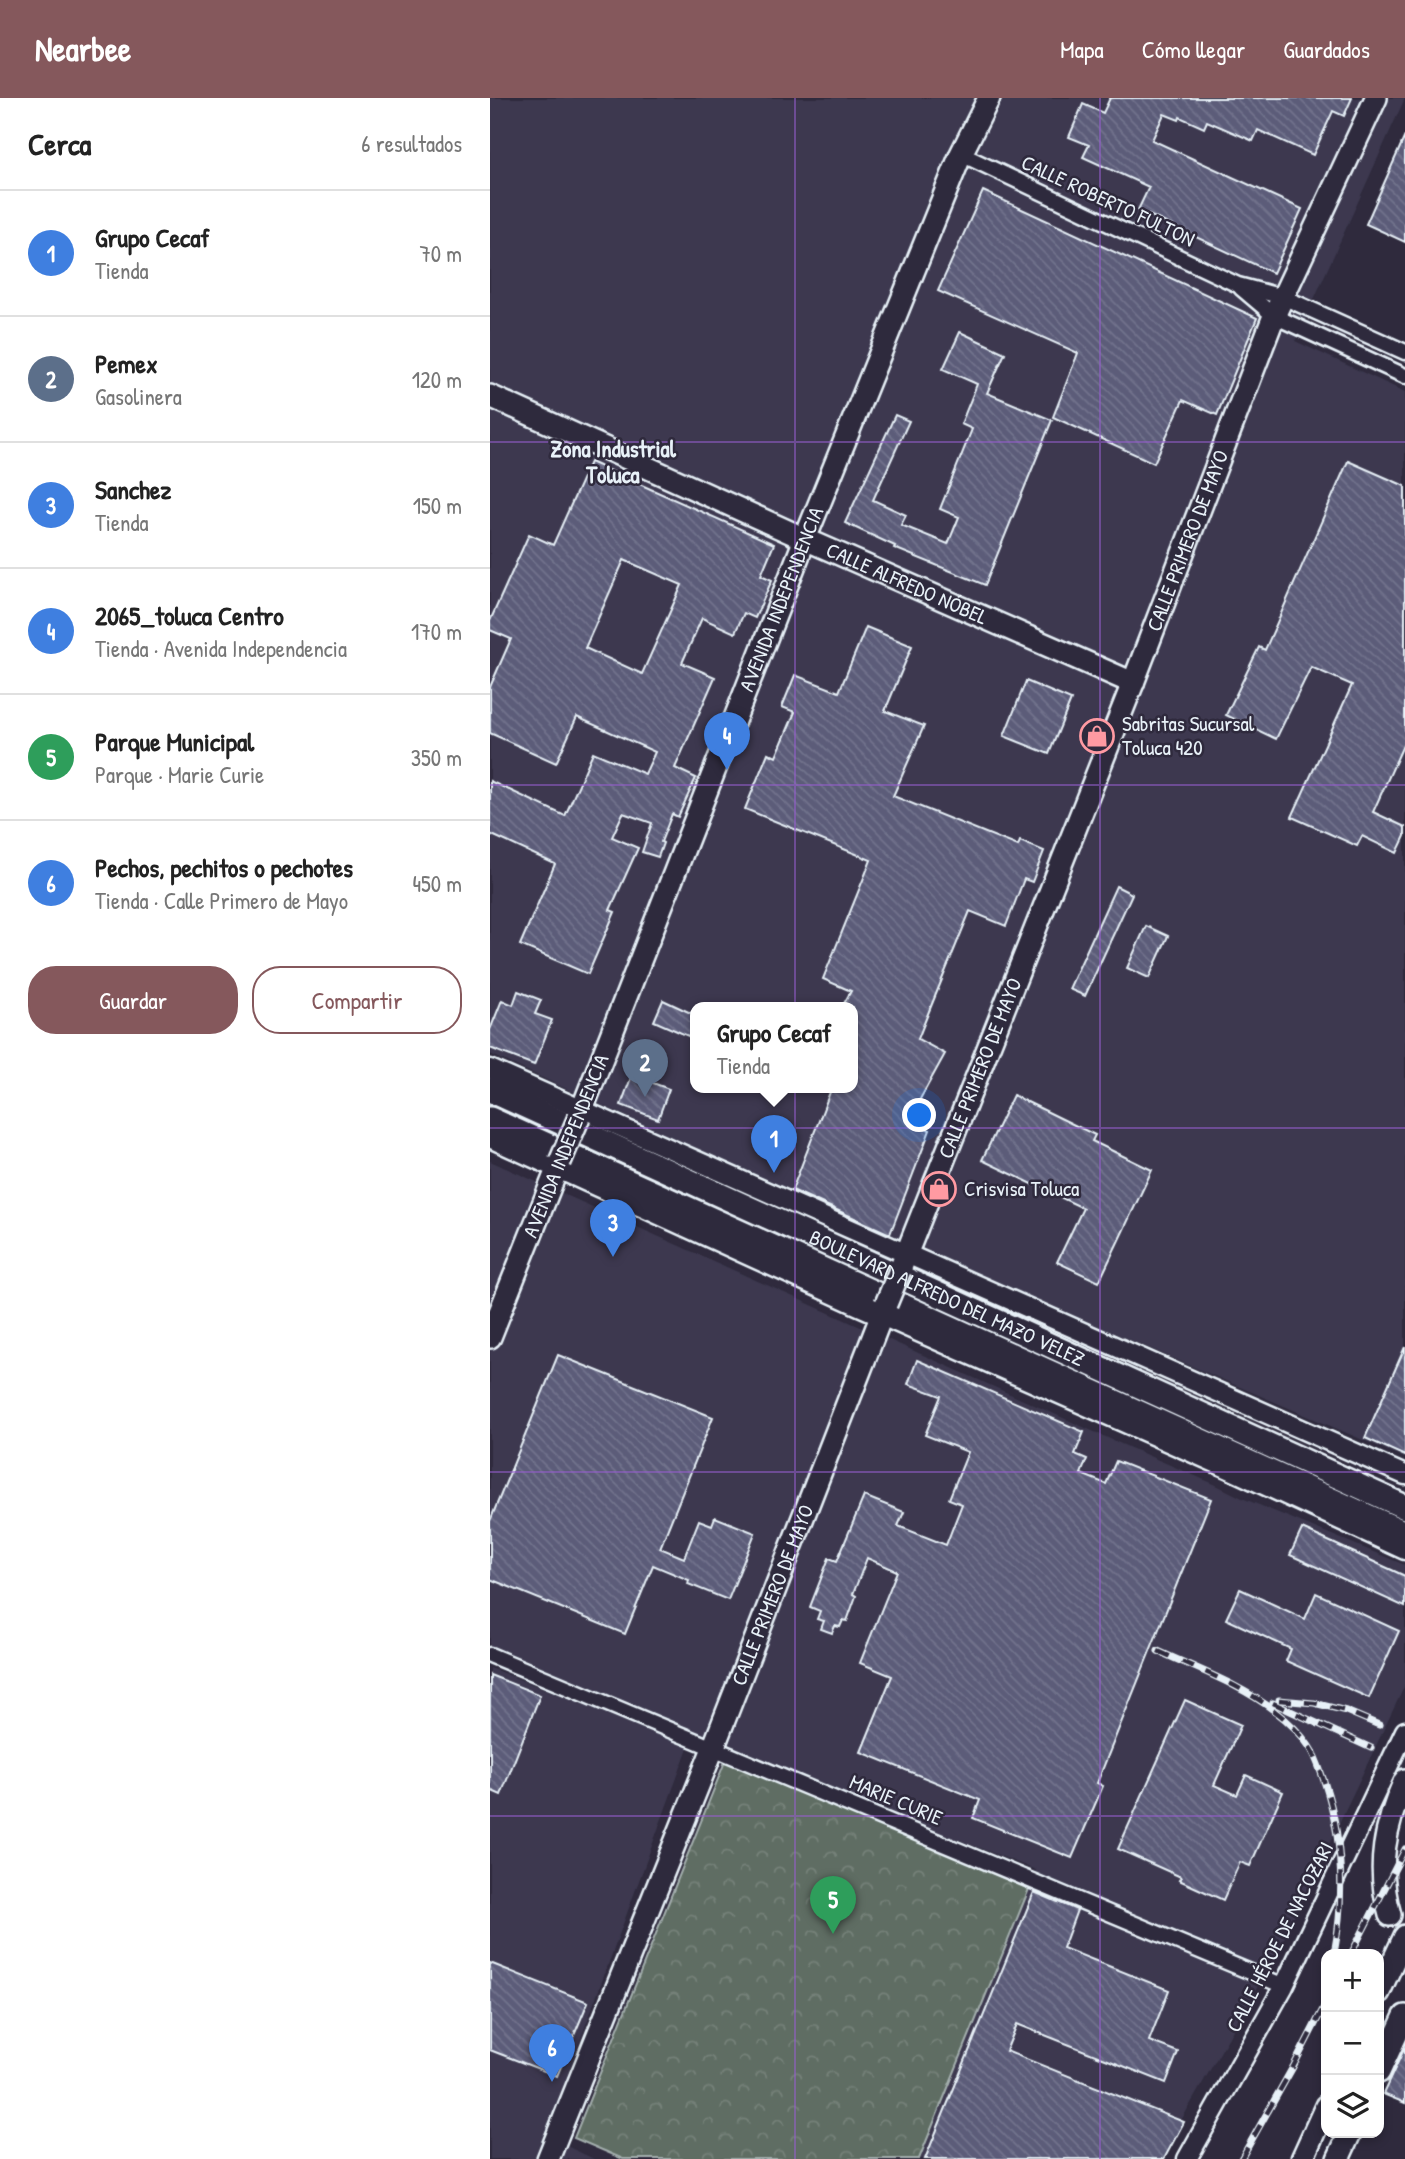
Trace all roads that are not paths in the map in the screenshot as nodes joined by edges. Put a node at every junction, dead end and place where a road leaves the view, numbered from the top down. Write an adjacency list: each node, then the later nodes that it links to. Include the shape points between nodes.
1 (989, 98): 3 (main road, AVENIDA INDEPENDENCIA)
2 (1376, 98): 5 (main road, CALLE PRIMERO DE MAYO)
3 (961, 154): 4 (street, CALLE ROBERTO FULTON); 9 (main road, AVENIDA INDEPENDENCIA)
4 (1238, 285): 5 (street, CALLE ROBERTO FULTON); 5 (street, CALLE ROBERTO FULTON)
5 (1279, 306): 6 (street, CALLE ROBERTO FULTON); 7 (street, CALLE ROBERTO FULTON); 10 (main road, CALLE PRIMERO DE MAYO)
6 (1405, 352)
7 (1405, 376)
8 (490, 396): 9 (main road, CALLE ALFREDO NÓBEL)
9 (805, 539): 10 (main road, CALLE ALFREDO NÓBEL); 13 (main road, AVENIDA INDEPENDENCIA)
10 (1133, 683): 17 (main road, CALLE PRIMERO DE MAYO)
11 (490, 1069): 13 (street, BOULEVARD ALFREDO DEL MAZO VELEZ)
12 (490, 1090): 21 (main road, BOULEVARD ALFREDO DEL MAZO VELEZ)
13 (580, 1113): 16 (main road, AVENIDA INDEPENDENCIA, bridge); 17 (street, BOULEVARD ALFREDO DEL MAZO VELEZ)
14 (490, 1119): 22 (main road, BOULEVARD ALFREDO DEL MAZO VELEZ)
15 (490, 1138): 16 (street, BOULEVARD ALFREDO DEL MAZO VELEZ)
16 (558, 1166): 18 (street, BOULEVARD ALFREDO DEL MAZO VELEZ, via 857,1306); 19 (main road, AVENIDA INDEPENDENCIA)
17 (903, 1262): 18 (main road, CALLE PRIMERO DE MAYO, bridge); 20 (street, BOULEVARD ALFREDO DEL MAZO VELEZ)
18 (884, 1309): 23 (street, BOULEVARD ALFREDO DEL MAZO VELEZ); 26 (main road, CALLE PRIMERO DE MAYO)
19 (490, 1337)
20 (1405, 1475)
21 (1405, 1507)
22 (1405, 1533)
23 (1405, 1550)
24 (490, 1655): 26 (street, MARIE CURIE)
25 (1405, 1731): 31 (street, CALLE HÉROE DE NACOZARI)
26 (714, 1746): 31 (street, MARIE CURIE); 36 (main road, CALLE PRIMERO DE MAYO)
27 (1405, 1780): 28 (main road, via 1383,1847 1384,1892)
28 (1390, 1914)
29 (1405, 1936): 30 (main road)
30 (1384, 1981)
31 (1284, 1986): 37 (street, CALLE HÉROE DE NACOZARI)
32 (1405, 2017): 33 (main road)
33 (1384, 2061)
34 (1321, 2117): 38 (main road)
35 (1348, 2138): 39 (main road)
36 (548, 2159)
37 (1187, 2159)
38 (1302, 2159)
39 (1338, 2159)

